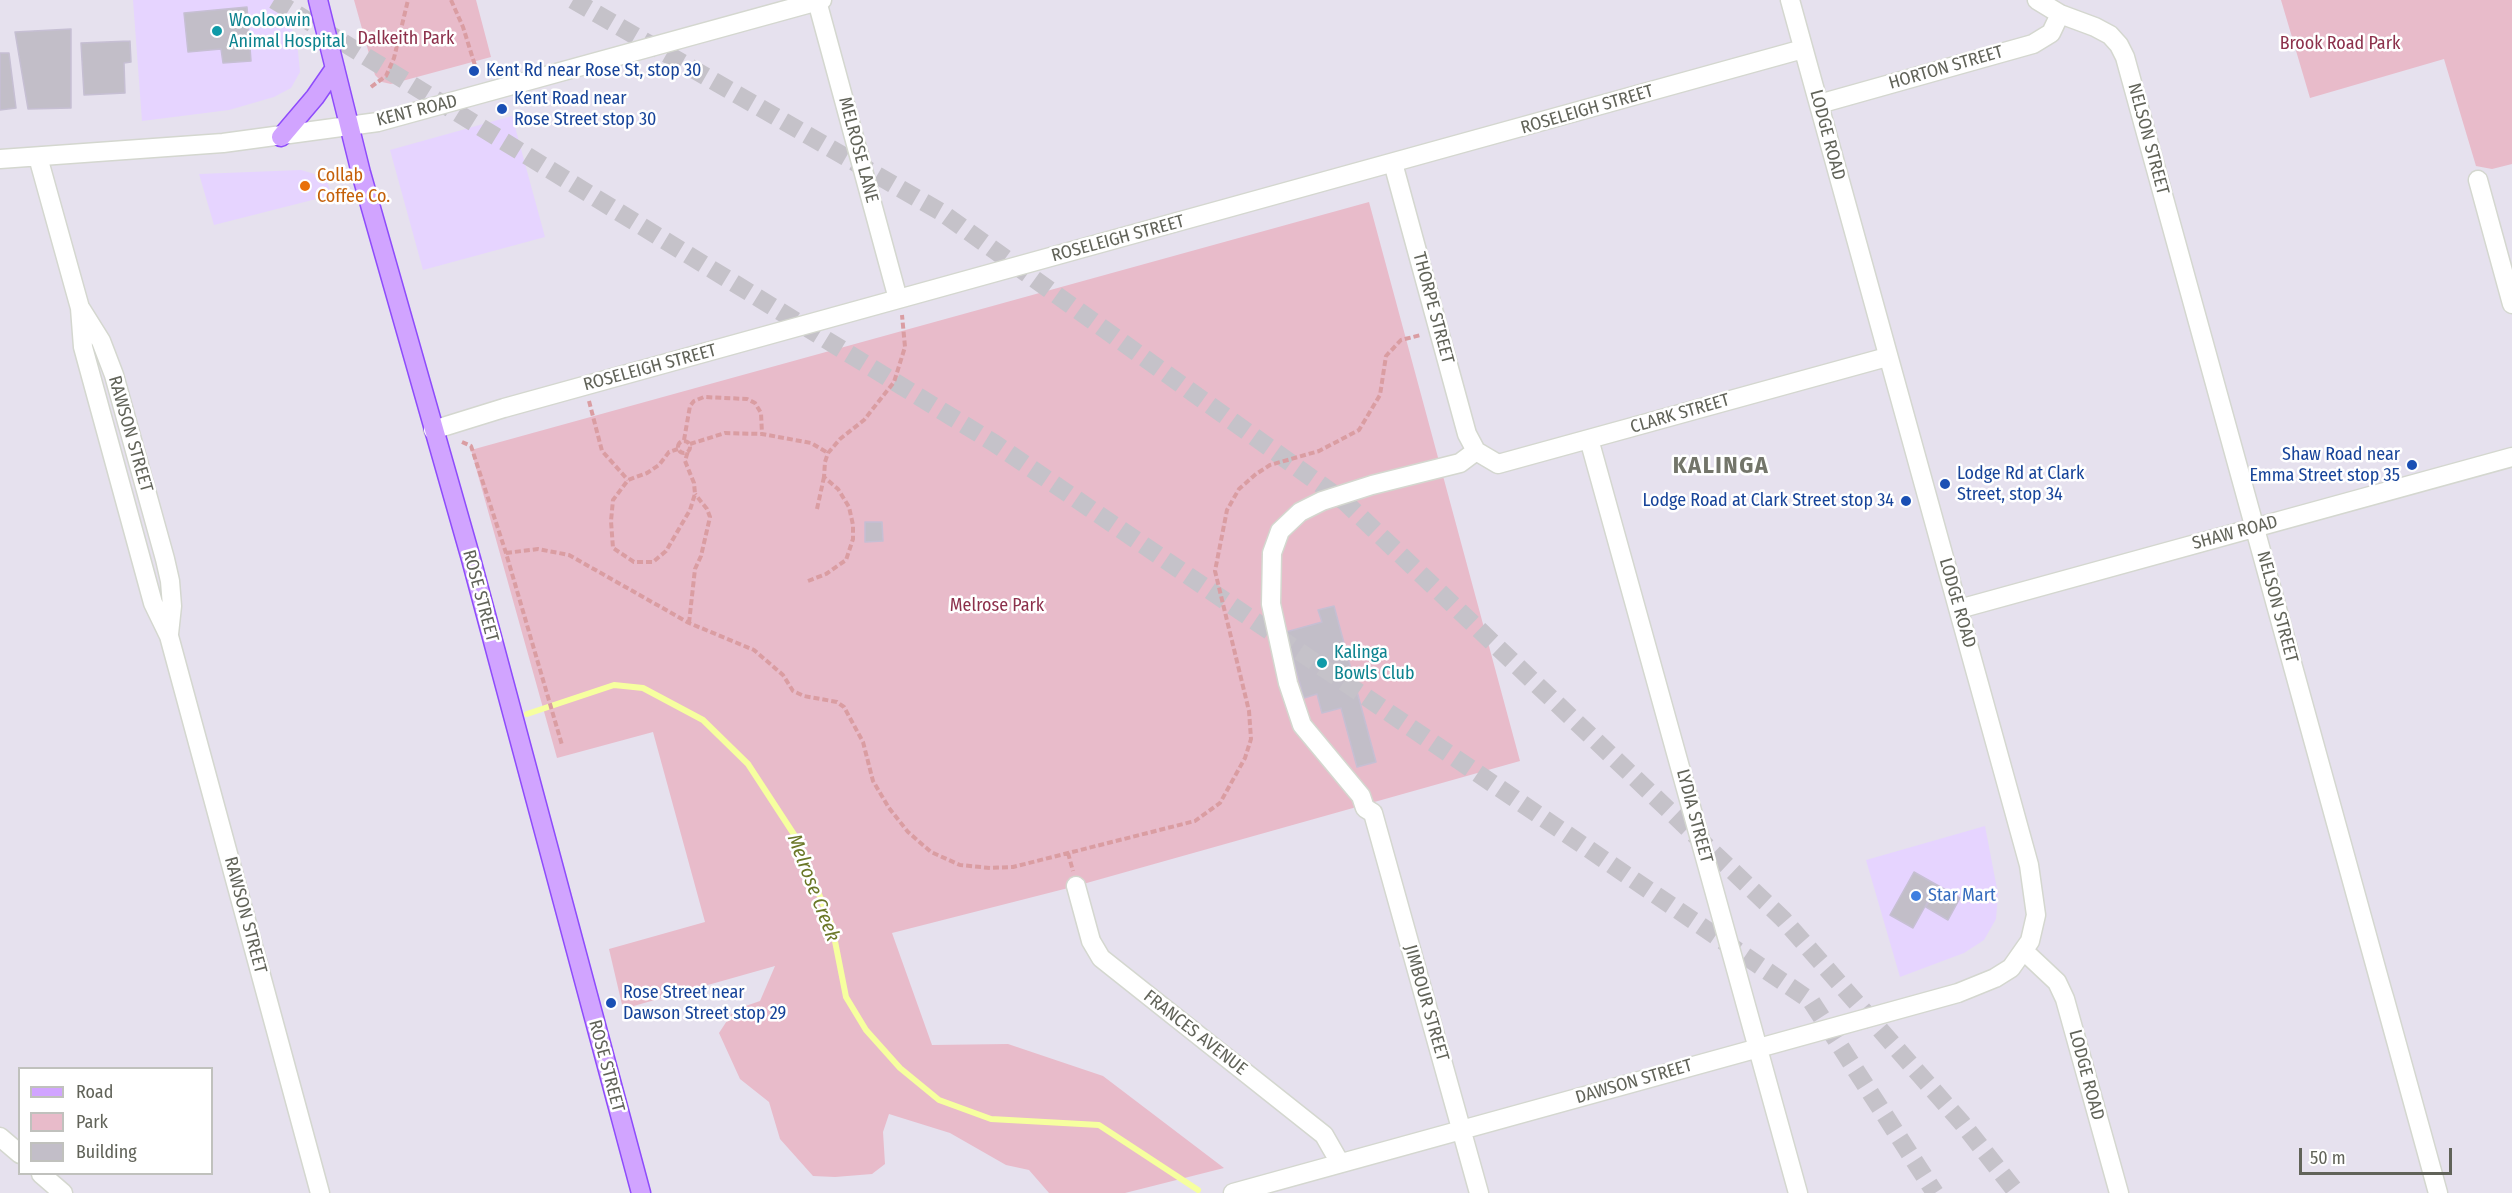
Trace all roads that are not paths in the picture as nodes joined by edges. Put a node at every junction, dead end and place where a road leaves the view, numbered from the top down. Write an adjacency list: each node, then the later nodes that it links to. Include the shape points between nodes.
1 (318, 0): 7 (main road, ROSE STREET)
2 (1790, 0): 6 (street, LODGE ROAD)
3 (2037, 0): 5 (street, NELSON STREET)
4 (820, 1): 9 (street, KENT ROAD, via 378,122); 15 (street, MELROSE LANE)
5 (2060, 14): 8 (street, HORTON STREET, via 2051,33 2033,44); 22 (street, NELSON STREET, via 2110,35 2125,57)
6 (1803, 49): 8 (street, LODGE ROAD); 13 (street, ROSELEIGH STREET)
7 (335, 68): 9 (main road, ROSE STREET); 10 (main road)
8 (1819, 104): 17 (street, LODGE ROAD)
9 (350, 126): 10 (street, KENT ROAD); 18 (main road, ROSE STREET)
10 (281, 137): 11 (street, KENT ROAD)
11 (38, 157): 12 (street, KENT ROAD); 33 (street, RAWSON STREET, via 80,308 83,347 153,603 169,636)
12 (0, 159)
13 (1394, 163): 15 (street, ROSELEIGH STREET); 20 (street, THORPE STREET, via 1467,434)
14 (2478, 180): 16 (street)
15 (898, 299): 18 (street, ROSELEIGH STREET)
16 (2512, 304)
17 (1887, 357): 19 (street, CLARK STREET); 23 (street, LODGE ROAD)
18 (433, 430): 34 (main road, ROSE STREET)
19 (1589, 439): 20 (street, CLARK STREET, via 1498,464); 26 (street, LYDIA STREET)
20 (1476, 451): 27 (street, JIMBOUR STREET, via 1460,463 1372,485 1300,512 1280,531 1272,553 1271,604 1287,683 1302,725 1361,796 1365,808 1373,813)
21 (2512, 457): 22 (street, SHAW ROAD)
22 (2255, 527): 23 (street, SHAW ROAD); 39 (street, NELSON STREET)
23 (1959, 609): 25 (street, LODGE ROAD, via 2029,865 2036,915)
24 (1076, 886): 30 (street, FRANCES AVENUE, via 1091,941 1101,958 1319,1131)
25 (2024, 951): 26 (street, DAWSON STREET, via 2011,968 1958,993); 38 (street, LODGE ROAD, via 2056,982 2065,999)
26 (1758, 1047): 27 (street, DAWSON STREET); 37 (street, LYDIA STREET)
27 (1461, 1130): 30 (street, DAWSON STREET); 36 (street, JIMBOUR STREET)
28 (0, 1137): 29 (street)
29 (18, 1152)
30 (1340, 1162): 35 (street, DAWSON STREET)
31 (43, 1175): 32 (street)
32 (63, 1193)
33 (320, 1193)
34 (641, 1193)
35 (1233, 1193)
36 (1479, 1193)
37 (1798, 1193)
38 (2119, 1193)
39 (2438, 1193)

